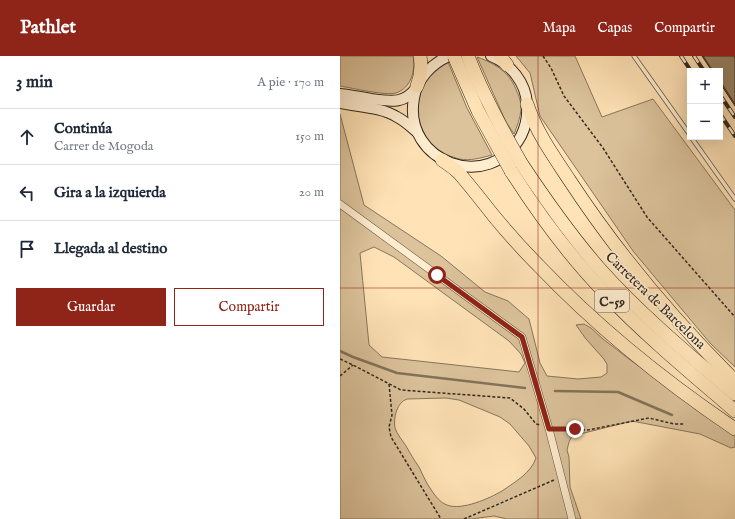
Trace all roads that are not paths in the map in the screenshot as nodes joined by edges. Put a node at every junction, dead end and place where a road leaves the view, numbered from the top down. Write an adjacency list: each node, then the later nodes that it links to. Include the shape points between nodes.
1 (420, 56): 8 (highway, via 422,67)
2 (449, 56): 8 (main road, via 430,68)
3 (454, 56): 16 (highway, Carretera de Barcelona / C-59, bridge, via 478,111)
4 (468, 56): 16 (highway, Carretera de Barcelona / C-59, bridge, via 506,137)
5 (491, 56): 7 (main road)
6 (634, 56): 12 (lane)
7 (504, 61): 11 (main road, via 521,82)
8 (417, 86): 9 (main road, via 409,96 390,102); 13 (main road, via 412,113)
9 (340, 94)
10 (340, 103): 13 (main road, via 392,114 402,119)
11 (528, 104): 15 (main road, via 523,133 506,155 488,164 473,167); 19 (highway, via 545,142 576,191 619,250 671,313)
12 (687, 130)
13 (417, 133): 15 (main road, via 428,148)
14 (694, 140): 17 (lane)
15 (442, 160): 22 (highway, via 458,172 501,225 584,311 654,370)
16 (516, 167): 20 (highway, Carretera de Barcelona / C-59, via 620,291); 21 (highway, Carretera de Barcelona / C-59, via 530,201 584,271 628,318)
17 (735, 199)
18 (340, 204): 23 (street, via 522,337)
19 (735, 381)
20 (735, 394)
21 (735, 411)
22 (735, 429)
23 (572, 519)

